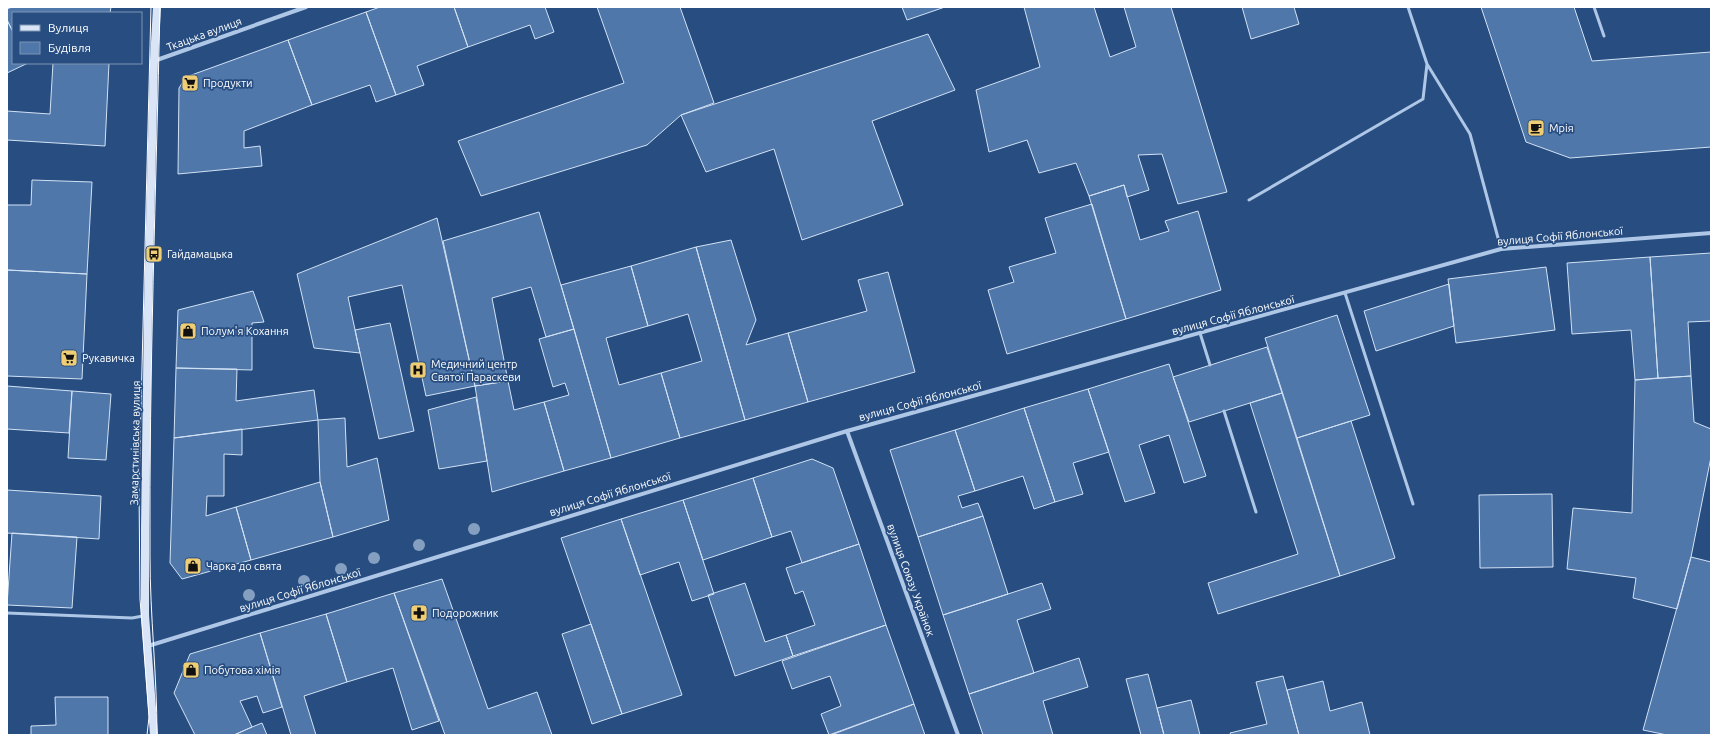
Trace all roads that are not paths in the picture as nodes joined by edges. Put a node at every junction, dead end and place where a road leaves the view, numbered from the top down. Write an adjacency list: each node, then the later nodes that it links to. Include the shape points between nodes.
1 (157, 7): 6 (main road, Замарстинівська вулиця)
2 (306, 7): 6 (street, Ткацька вулиця)
3 (1408, 7): 7 (lane)
4 (1594, 7): 5 (lane)
5 (1604, 36)
6 (154, 61): 19 (main road, Замарстинівська вулиця)
7 (1427, 64): 8 (lane, via 1423,99); 10 (lane, via 1470,134)
8 (1249, 200)
9 (1711, 233): 10 (street, вулиця Софії Яблонської)
10 (1501, 249): 11 (street, вулиця Софії Яблонської)
11 (1345, 293): 12 (street, вулиця Софії Яблонської); 16 (lane)
12 (1200, 333): 13 (lane); 15 (street, вулиця Софії Яблонської)
13 (1210, 365)
14 (1224, 411): 17 (lane)
15 (847, 430): 20 (street, вулиця Софії Яблонської); 22 (street, вулиця Союзу Українок)
16 (1413, 504)
17 (1256, 512)
18 (7, 613): 19 (lane, via 132,618)
19 (145, 615): 20 (main road, Замарстинівська вулиця)
20 (147, 646): 21 (main road, Замарстинівська вулиця)
21 (154, 734)
22 (958, 735)

